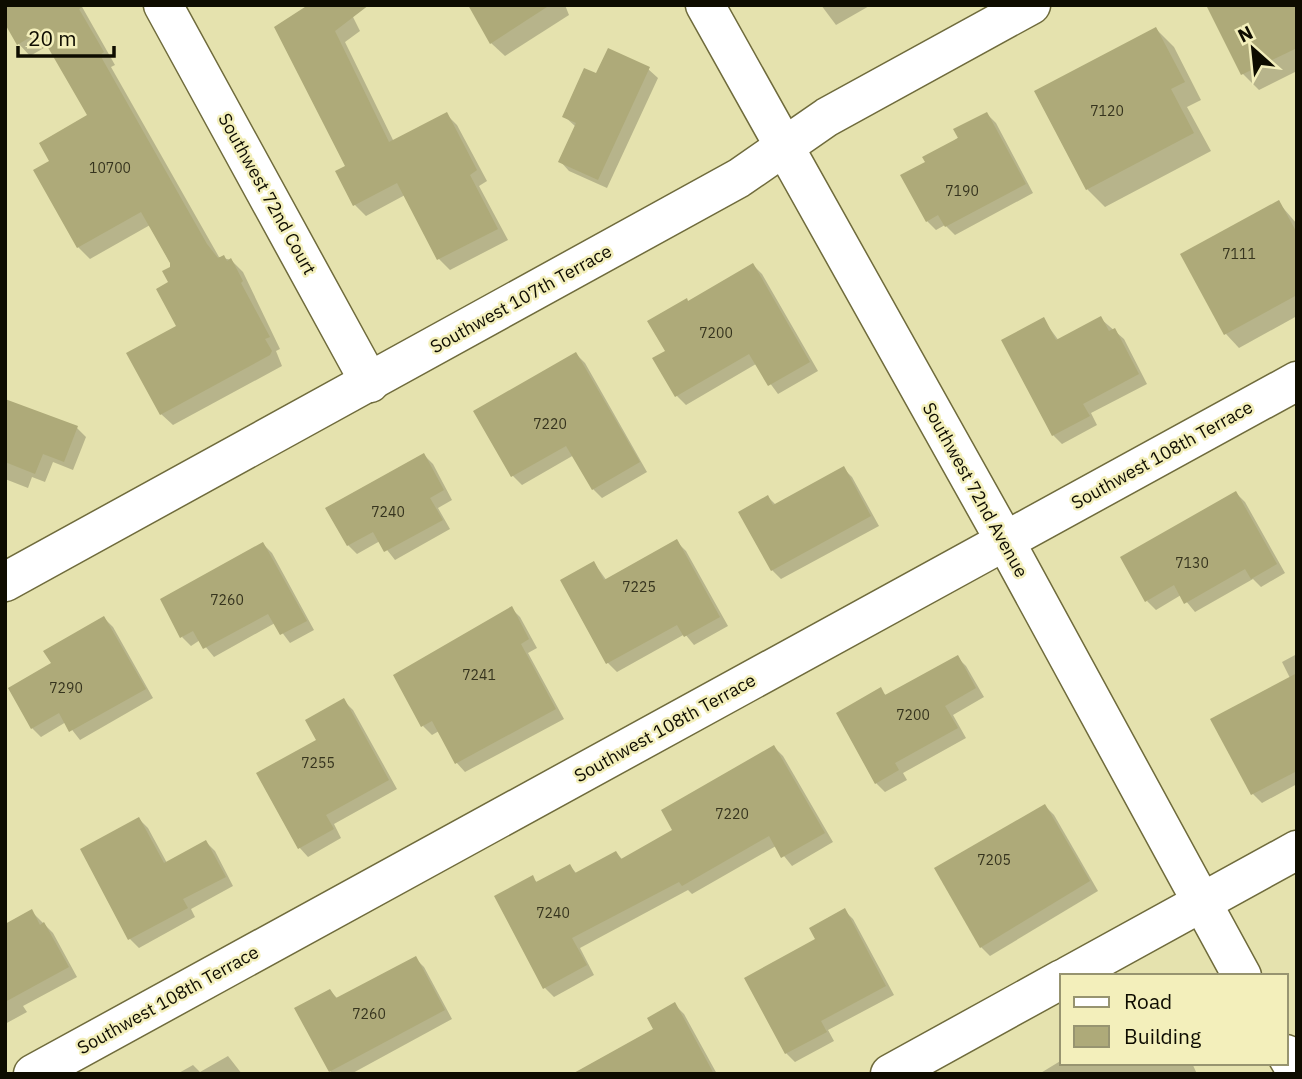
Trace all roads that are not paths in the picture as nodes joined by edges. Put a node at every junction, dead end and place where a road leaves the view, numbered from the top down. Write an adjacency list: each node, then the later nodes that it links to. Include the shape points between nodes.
1 (163, 5): 6 (street, Southwest 72nd Court)
2 (705, 5): 4 (street, Southwest 72nd Avenue)
3 (1031, 5): 4 (street, Southwest 107th Terrace, via 827,117)
4 (784, 148): 6 (street, Southwest 107th Terrace, via 739,178); 7 (street, Southwest 72nd Avenue)
5 (1297, 381): 7 (street, Southwest 108th Terrace)
6 (370, 383): 8 (street, Southwest 107th Terrace)
7 (1005, 541): 10 (street, Southwest 72nd Avenue); 16 (street, Southwest 108th Terrace)
8 (5, 582)
9 (1297, 850): 10 (street)
10 (1201, 902): 11 (street); 12 (street, Southwest 72nd Avenue)
11 (1072, 974)
12 (1241, 974)
13 (1060, 980): 17 (street)
14 (1288, 1057): 15 (street)
15 (1297, 1073)
16 (33, 1074)
17 (890, 1074)

